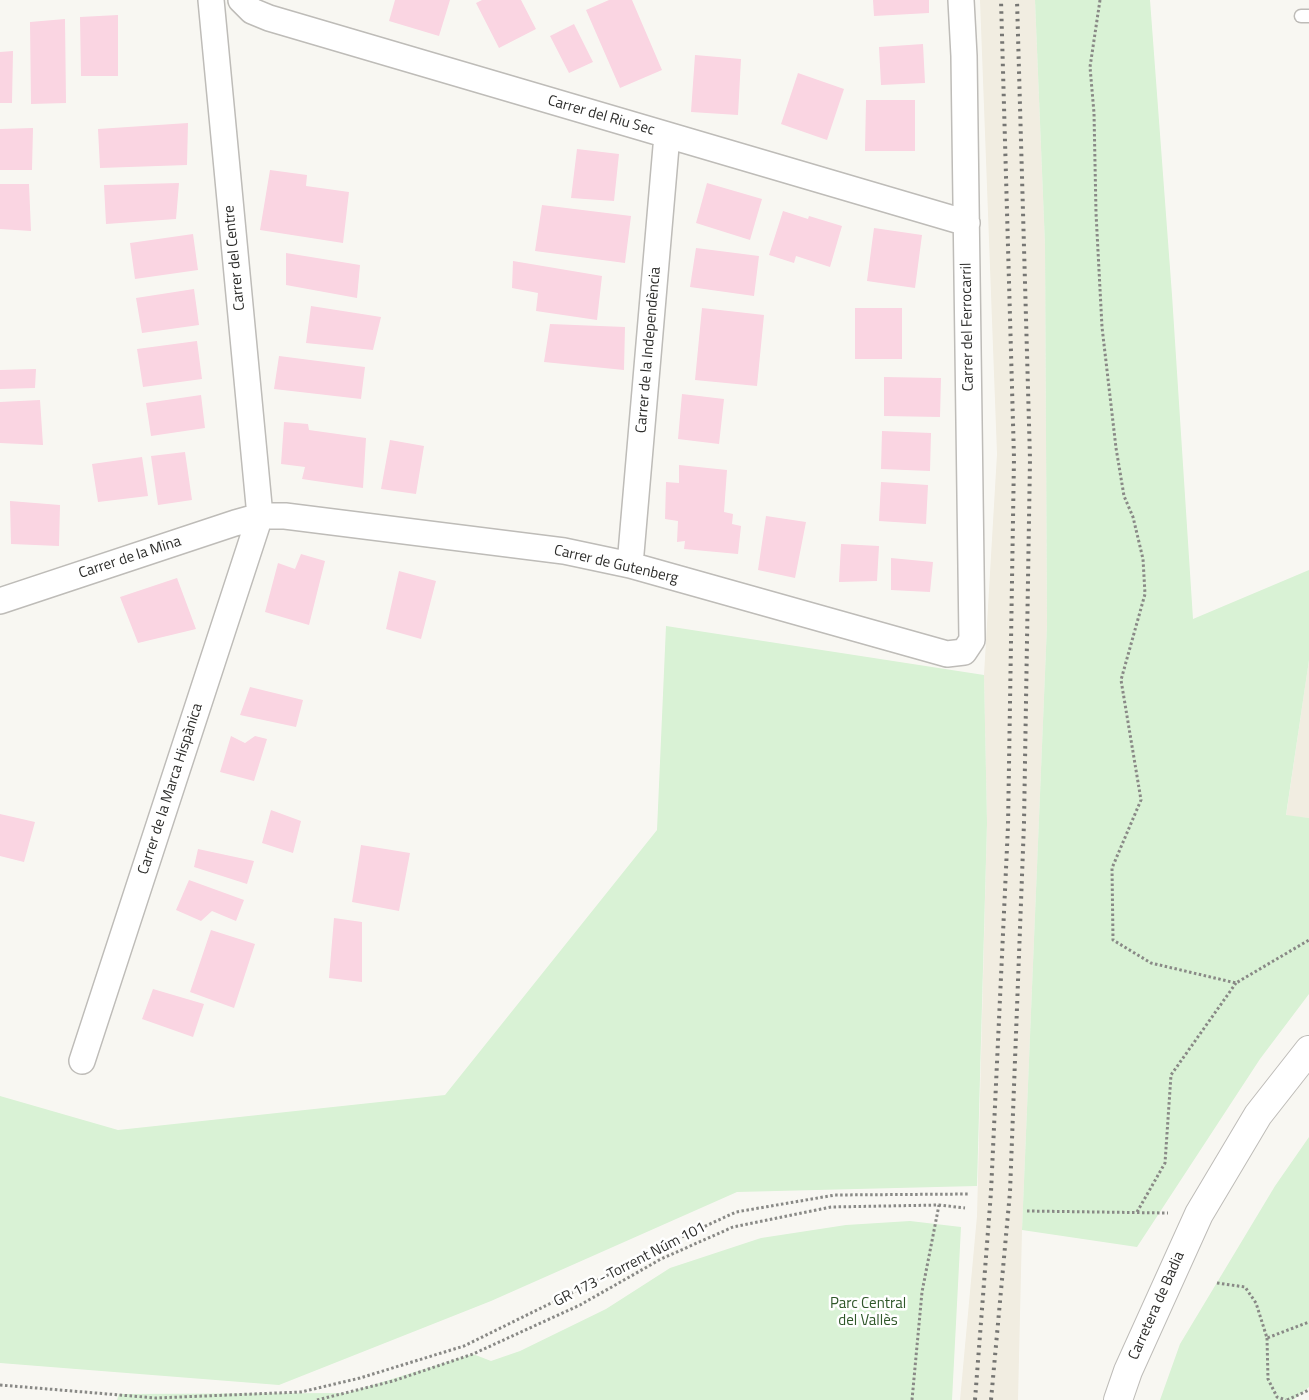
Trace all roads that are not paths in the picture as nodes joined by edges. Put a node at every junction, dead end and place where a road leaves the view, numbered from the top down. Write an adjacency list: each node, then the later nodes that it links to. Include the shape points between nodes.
1 (211, 0): 6 (street, Carrer del Centre)
2 (241, 0): 4 (street, Carrer del Riu Sec, via 252,11 269,18)
3 (961, 0): 5 (street, Carrer del Ferrocarril)
4 (667, 135): 5 (street, Carrer del Riu Sec); 7 (street, Carrer de la Independència)
5 (967, 224): 9 (street, Carrer del Ferrocarril, via 972,640)
6 (260, 516): 7 (street, Carrer de Gutenberg, via 285,516 564,551); 8 (street, Carrer de la Mina); 11 (street, Carrer de la Marca Hispànica)
7 (630, 565): 9 (street, Carrer de Gutenberg, via 947,654)
8 (0, 601)
9 (964, 652)
10 (1309, 1050): 12 (street, Carretera de Badia, via 1258,1115 1199,1214)
11 (82, 1062)
12 (1118, 1400)

